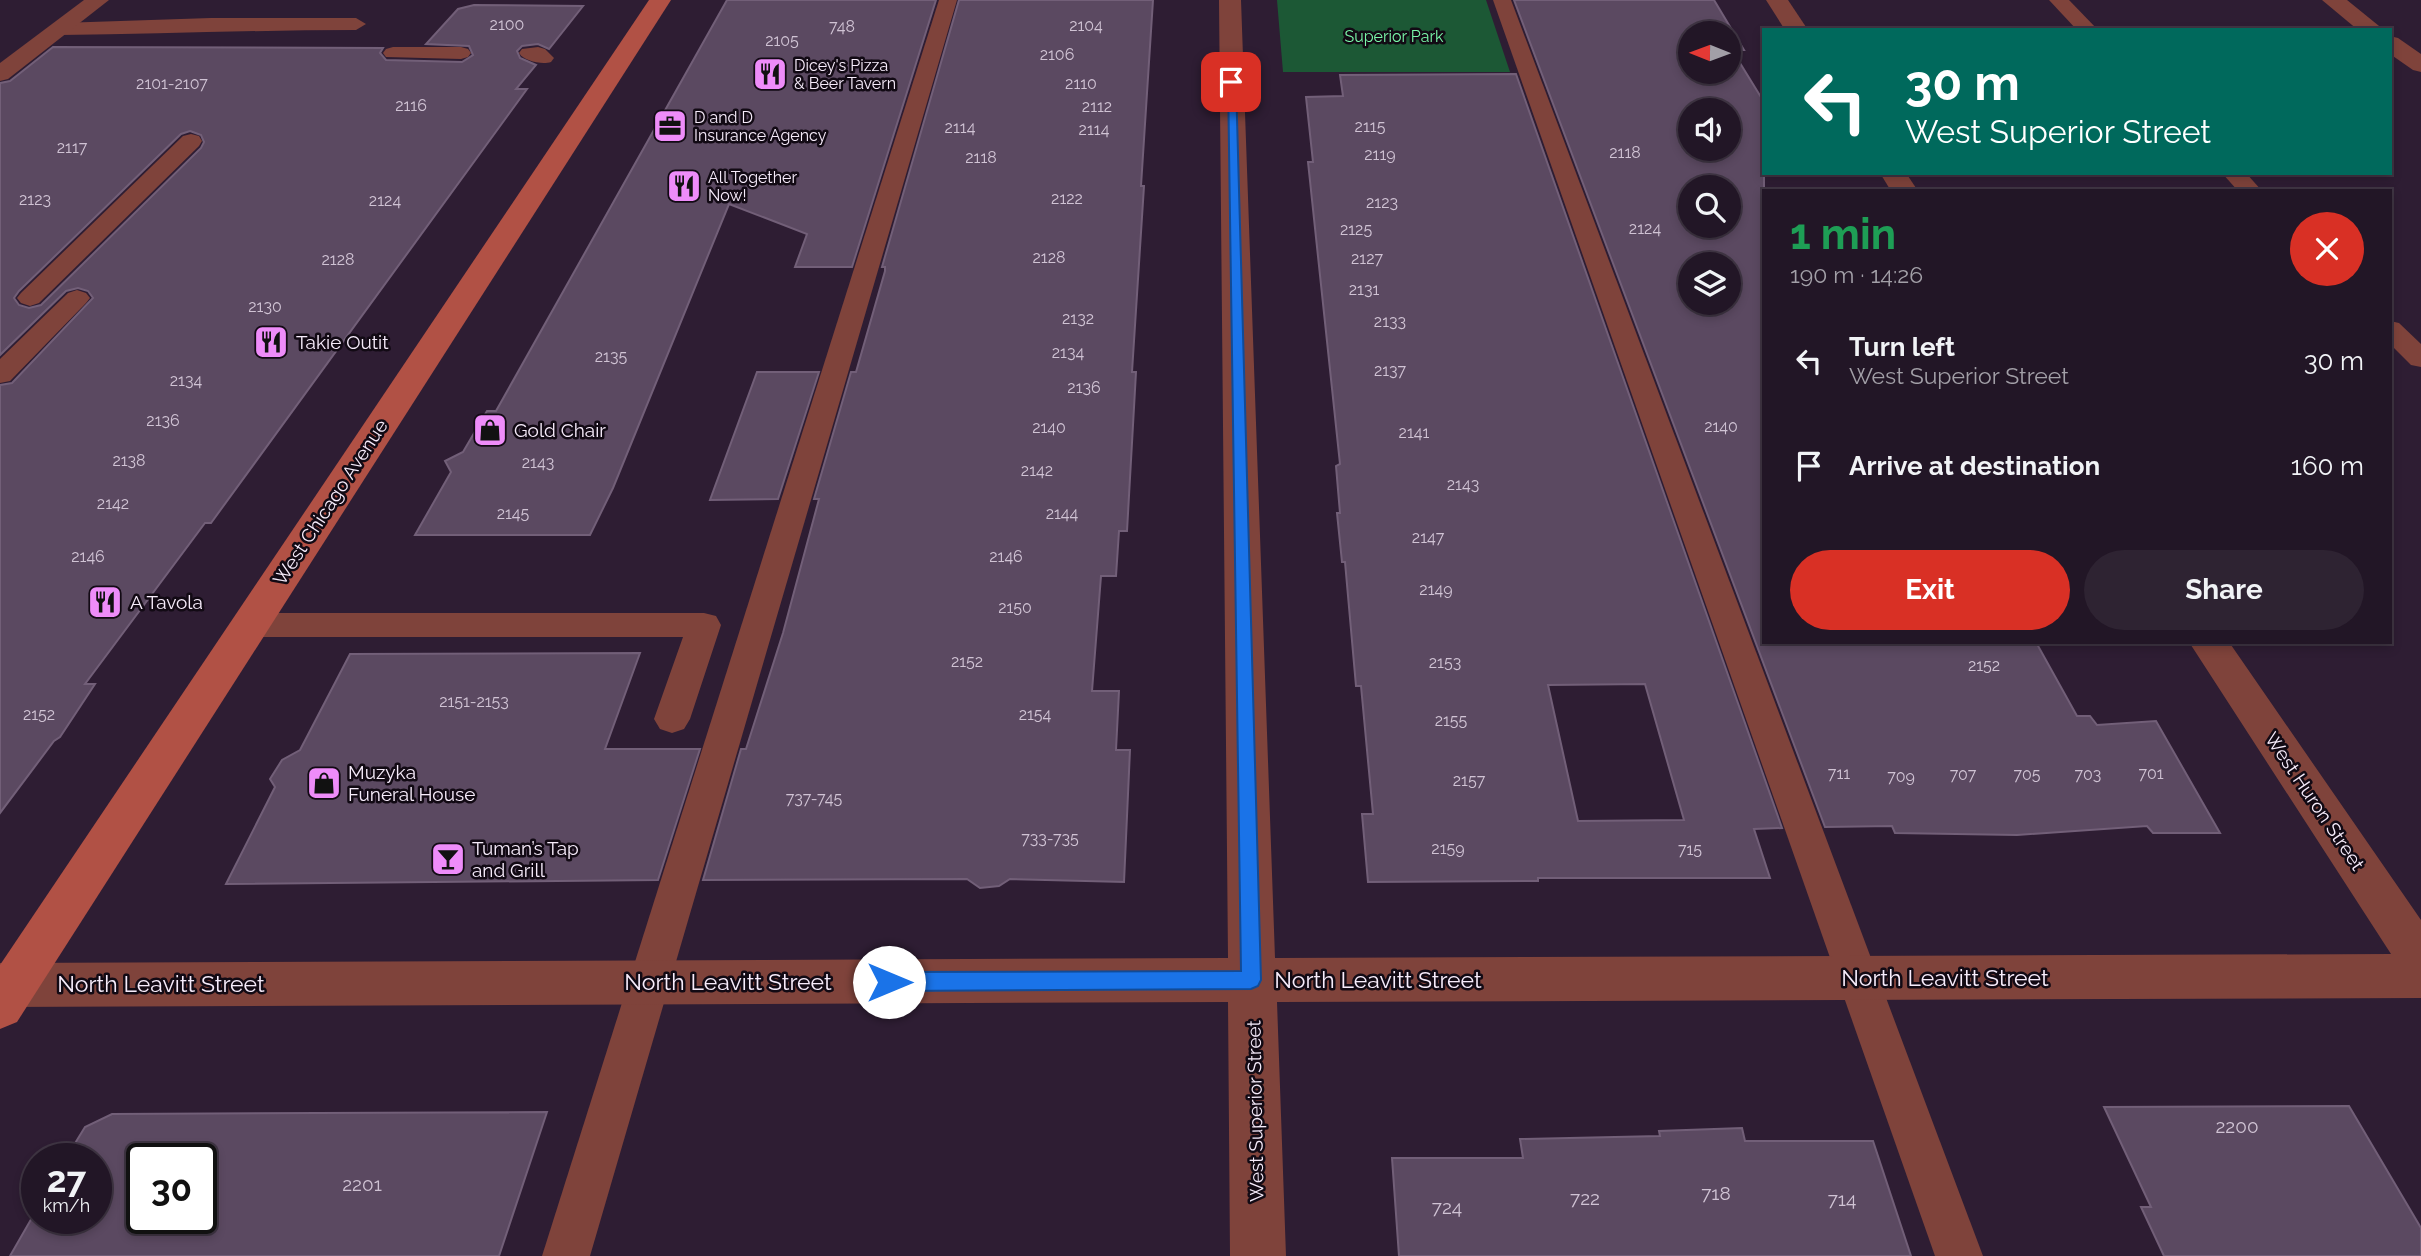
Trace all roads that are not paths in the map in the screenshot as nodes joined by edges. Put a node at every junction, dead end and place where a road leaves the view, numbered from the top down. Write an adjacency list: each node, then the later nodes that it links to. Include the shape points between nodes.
1 (98, 0): 13 (street)
2 (660, 0): 25 (main road, West Chicago Avenue)
3 (948, 0): 32 (lane)
4 (1230, 0): 31 (street, West Superior Street)
5 (1502, 0): 30 (lane)
6 (1777, 0): 10 (street)
7 (2058, 0): 11 (lane)
8 (2333, 0): 12 (street)
9 (356, 24): 13 (lane)
10 (1796, 28)
11 (2086, 28)
12 (2370, 28)
13 (60, 29): 18 (street)
14 (2392, 44): 17 (street)
15 (394, 53): 16 (lane)
16 (461, 53)
17 (2421, 65)
18 (0, 74)
19 (191, 141): 24 (lane, via 20,297 77,298)
20 (2235, 175): 21 (lane)
21 (2249, 189)
22 (2392, 331): 23 (lane)
23 (2421, 359)
24 (0, 375)
25 (249, 625): 27 (lane, via 704,625); 33 (main road, West Chicago Avenue)
26 (2209, 644): 28 (street, West Huron Street)
27 (672, 719)
28 (2421, 959)
29 (2421, 976): 30 (street, North Leavitt Street)
30 (1860, 978): 31 (street, North Leavitt Street); 36 (lane)
31 (1251, 980): 32 (street, North Leavitt Street); 35 (street, West Superior Street)
32 (650, 982): 33 (street, North Leavitt Street); 34 (lane)
33 (4, 992)
34 (566, 1256)
35 (1258, 1256)
36 (1959, 1256)

